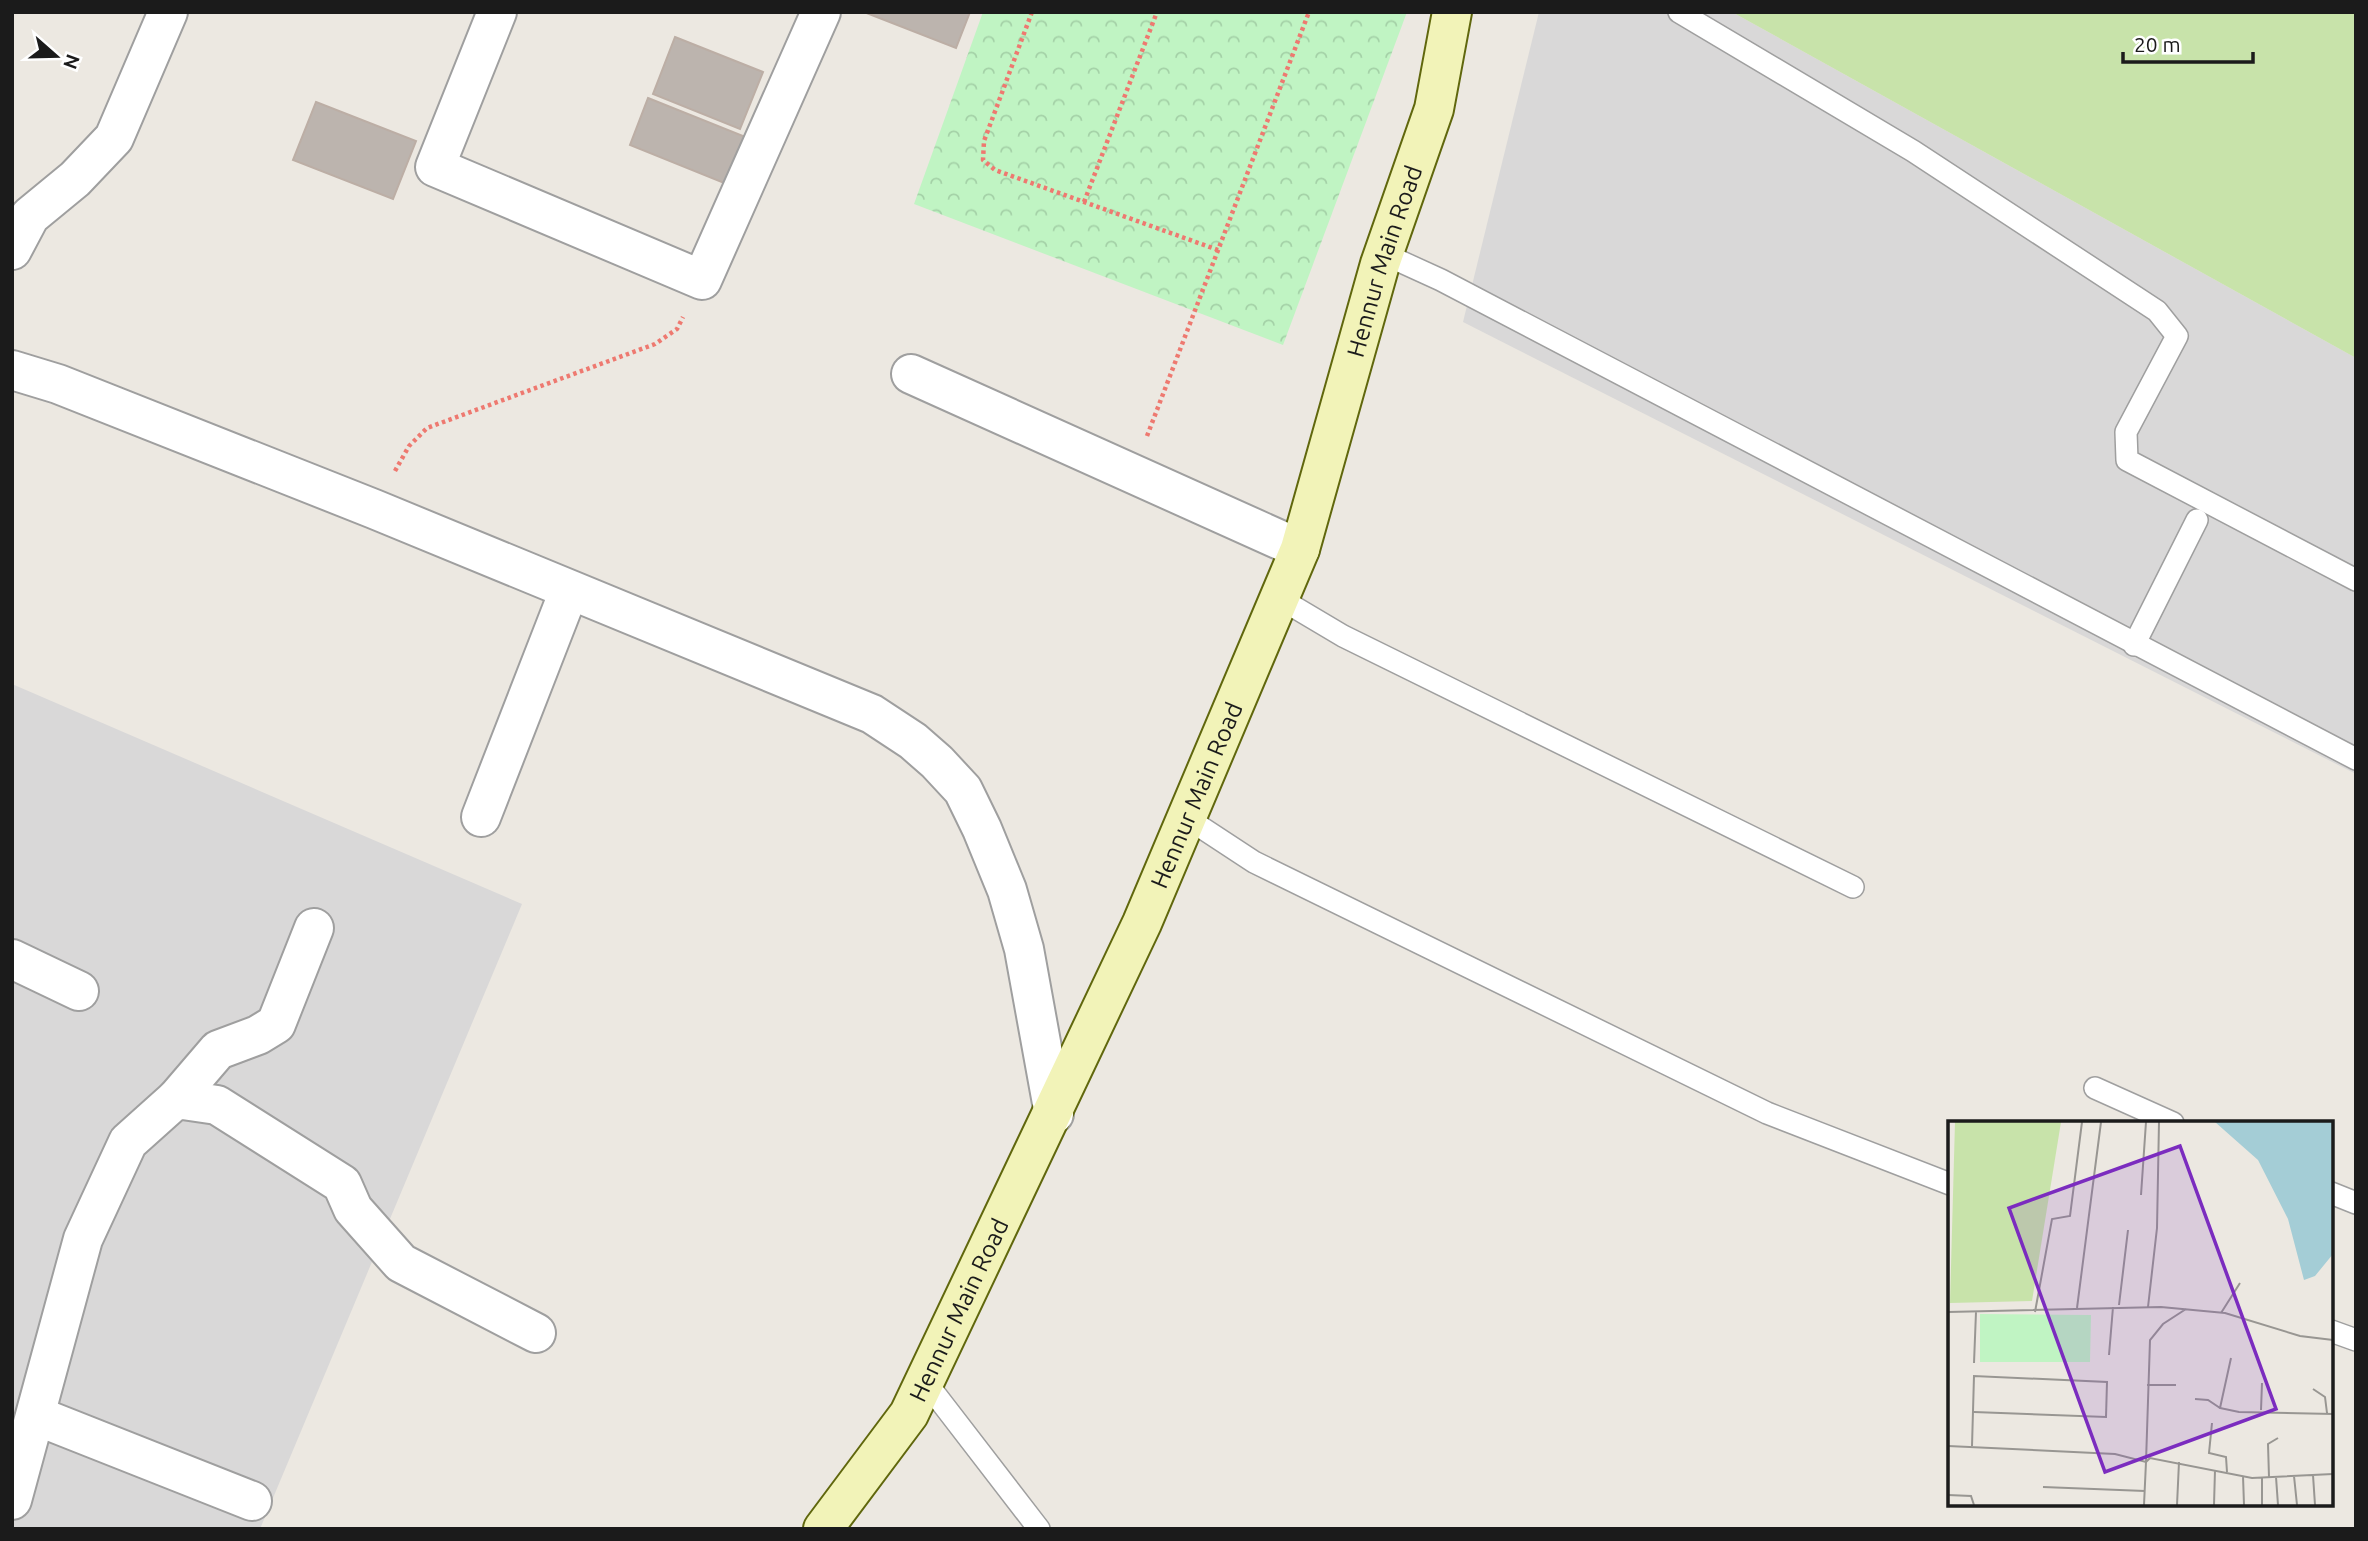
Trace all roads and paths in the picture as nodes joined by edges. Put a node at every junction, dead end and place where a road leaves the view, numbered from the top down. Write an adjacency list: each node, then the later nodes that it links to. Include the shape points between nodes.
1 (167, 12): 10 (street, via 114,138 75,179 30,216)
2 (497, 12): 13 (street, via 435,167)
3 (821, 12): 13 (street)
4 (1032, 12): 9 (path, via 984,141 983,160 995,170)
5 (1157, 12): 9 (path)
6 (1310, 12): 11 (path)
7 (1452, 12): 12 (main road, Hennur Main Road, via 1434,109)
8 (1679, 12): 20 (lane, via 1913,151 2157,311 2177,336 2126,432 2127,460)
9 (1084, 202): 11 (path)
10 (12, 250)
11 (1218, 250): 16 (path)
12 (1384, 254): 19 (main road, Hennur Main Road); 23 (lane)
13 (702, 280): 17 (path, via 677,329 655,344 426,428 409,446)
14 (12, 370): 17 (street)
15 (911, 374): 16 (street)
16 (1132, 474): 19 (street)
17 (374, 509): 21 (street)
18 (2197, 520): 23 (lane)
19 (1300, 549): 22 (main road, Hennur Main Road)
20 (2356, 580)
21 (569, 590): 25 (street); 33 (street, via 872,714 913,741 963,790 1007,890 1024,949)
22 (1279, 598): 26 (main road, Hennur Main Road); 27 (lane, via 1343,636)
23 (2134, 645): 24 (lane)
24 (2356, 759)
25 (481, 817)
26 (1187, 818): 33 (main road, Hennur Main Road); 35 (lane, via 1254,862 1767,1113)
27 (1853, 887)
28 (314, 928): 32 (street, via 276,1024 218,1050)
29 (12, 959): 30 (street)
30 (79, 991)
31 (2095, 1088): 34 (lane)
32 (176, 1099): 39 (street, via 217,1105 342,1184 353,1209 401,1263); 42 (street, via 128,1142 83,1239)
33 (1054, 1114): 41 (main road, Hennur Main Road)
34 (2169, 1121)
35 (1948, 1183)
36 (2333, 1194): 37 (lane)
37 (2356, 1203)
38 (2333, 1332): 40 (lane)
39 (536, 1333)
40 (2356, 1340)
41 (925, 1381): 45 (main road, Hennur Main Road, via 909,1413); 46 (lane)
42 (37, 1416): 43 (street); 44 (street)
43 (12, 1500)
44 (253, 1501)
45 (823, 1529)
46 (1039, 1529)

